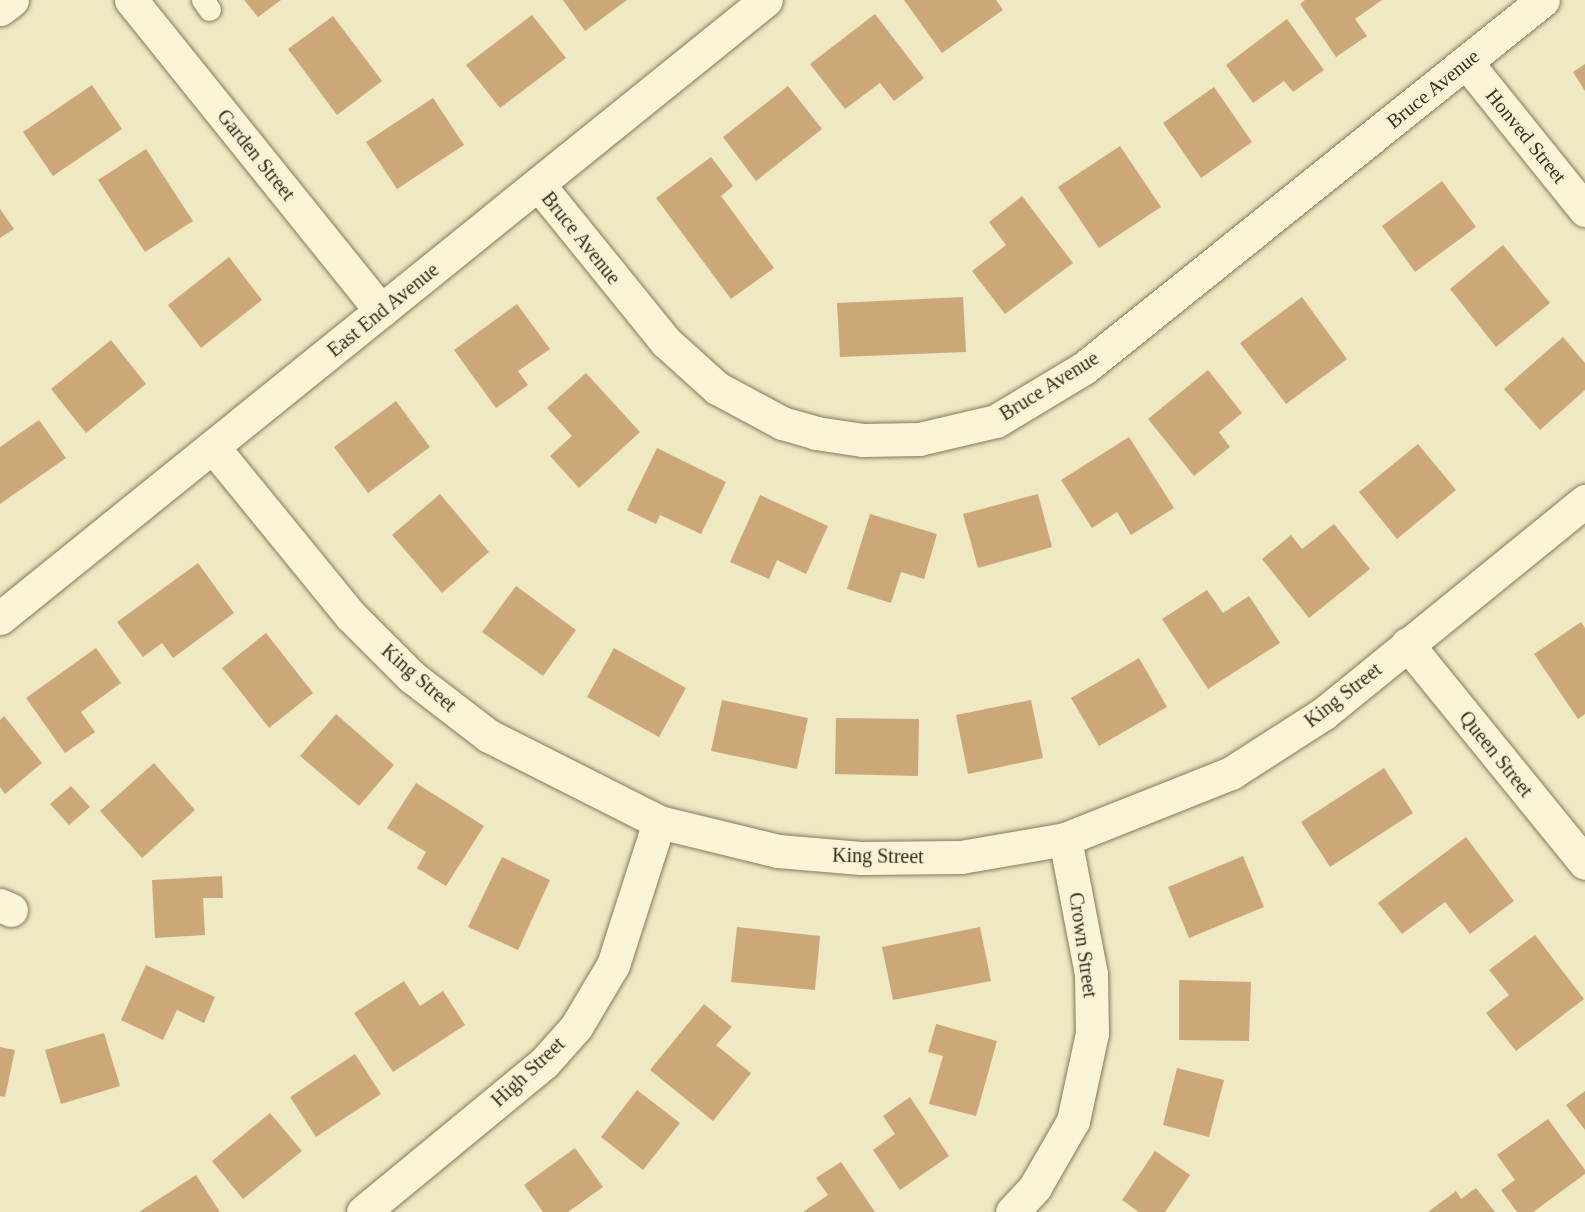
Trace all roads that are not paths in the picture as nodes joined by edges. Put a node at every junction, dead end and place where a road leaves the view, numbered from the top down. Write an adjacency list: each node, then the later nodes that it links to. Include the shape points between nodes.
1 (12, 0): 5 (street)
2 (131, 0): 9 (street, Garden Street)
3 (766, 0): 7 (street, East End Avenue)
4 (1543, 0): 6 (street, Bruce Avenue)
5 (0, 9)
6 (1466, 62): 7 (street, Bruce Avenue, via 1084,368 996,421 919,439 863,440 816,433 783,423 717,388 666,342); 8 (street, Honved Street)
7 (538, 184): 9 (street, East End Avenue)
8 (1585, 210)
9 (381, 311): 10 (street, East End Avenue)
10 (213, 447): 12 (street, East End Avenue); 14 (street, King Street, via 350,615 412,677 489,736)
11 (1585, 501): 13 (street, King Street)
12 (0, 618)
13 (1407, 644): 15 (street, King Street, via 1323,714 1231,773); 16 (street, Queen Street)
14 (659, 822): 15 (street, King Street, via 778,851 861,858 961,857); 17 (street, High Street, via 613,964 576,1027 544,1063)
15 (1065, 838): 18 (street, Crown Street, via 1091,974 1092,1033 1073,1121 1035,1187)
16 (1585, 863)
17 (363, 1212)
18 (1012, 1212)

